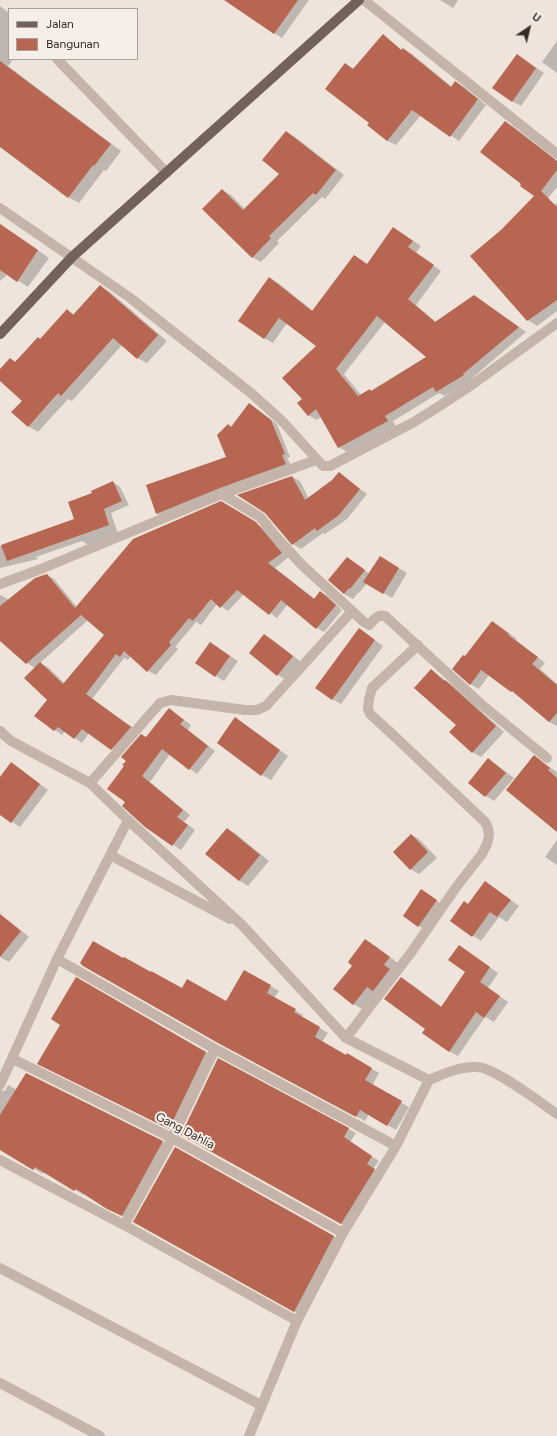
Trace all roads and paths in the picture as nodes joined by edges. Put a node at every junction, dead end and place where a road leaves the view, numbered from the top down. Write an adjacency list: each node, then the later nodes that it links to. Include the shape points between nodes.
1 (359, 0): 5 (main road)
2 (364, 0): 4 (street)
3 (59, 60): 5 (street)
4 (557, 154)
5 (166, 173): 7 (main road)
6 (0, 208): 7 (street)
7 (72, 257): 9 (main road); 10 (street, via 129,297 251,393 292,431)
8 (557, 323): 10 (street, via 473,384 414,422 330,466 323,466)
9 (0, 334)
10 (316, 460): 11 (street)
11 (222, 494): 12 (street); 13 (street, via 260,517 302,565)
12 (0, 584)
13 (352, 611): 14 (street, via 369,625 377,616 385,616); 17 (street, via 263,707 245,710 165,701 156,707)
14 (418, 645): 16 (street, via 481,704); 22 (street, via 372,688 368,709 370,714 485,822 489,836 482,854)
15 (0, 731): 17 (street, via 11,741)
16 (547, 758)
17 (90, 783): 18 (street)
18 (128, 820): 19 (street); 20 (street)
19 (110, 856): 20 (street); 21 (street)
20 (242, 925): 22 (street)
21 (57, 960): 23 (street); 24 (street)
22 (346, 1038): 25 (street)
23 (215, 1049): 28 (street); 29 (street)
24 (12, 1059): 26 (street); 28 (street, Gang Dahlia)
25 (429, 1080): 27 (street, via 466,1068 485,1067); 29 (street)
26 (0, 1085)
27 (557, 1114)
28 (172, 1138): 31 (street); 32 (street, Gang Dahlia)
29 (396, 1146): 32 (street)
30 (0, 1160): 31 (street)
31 (124, 1225): 34 (street)
32 (343, 1233): 34 (street)
33 (0, 1268): 36 (street)
34 (297, 1320): 36 (street)
35 (0, 1383): 37 (street)
36 (262, 1405): 38 (street)
37 (100, 1436)
38 (249, 1436)

